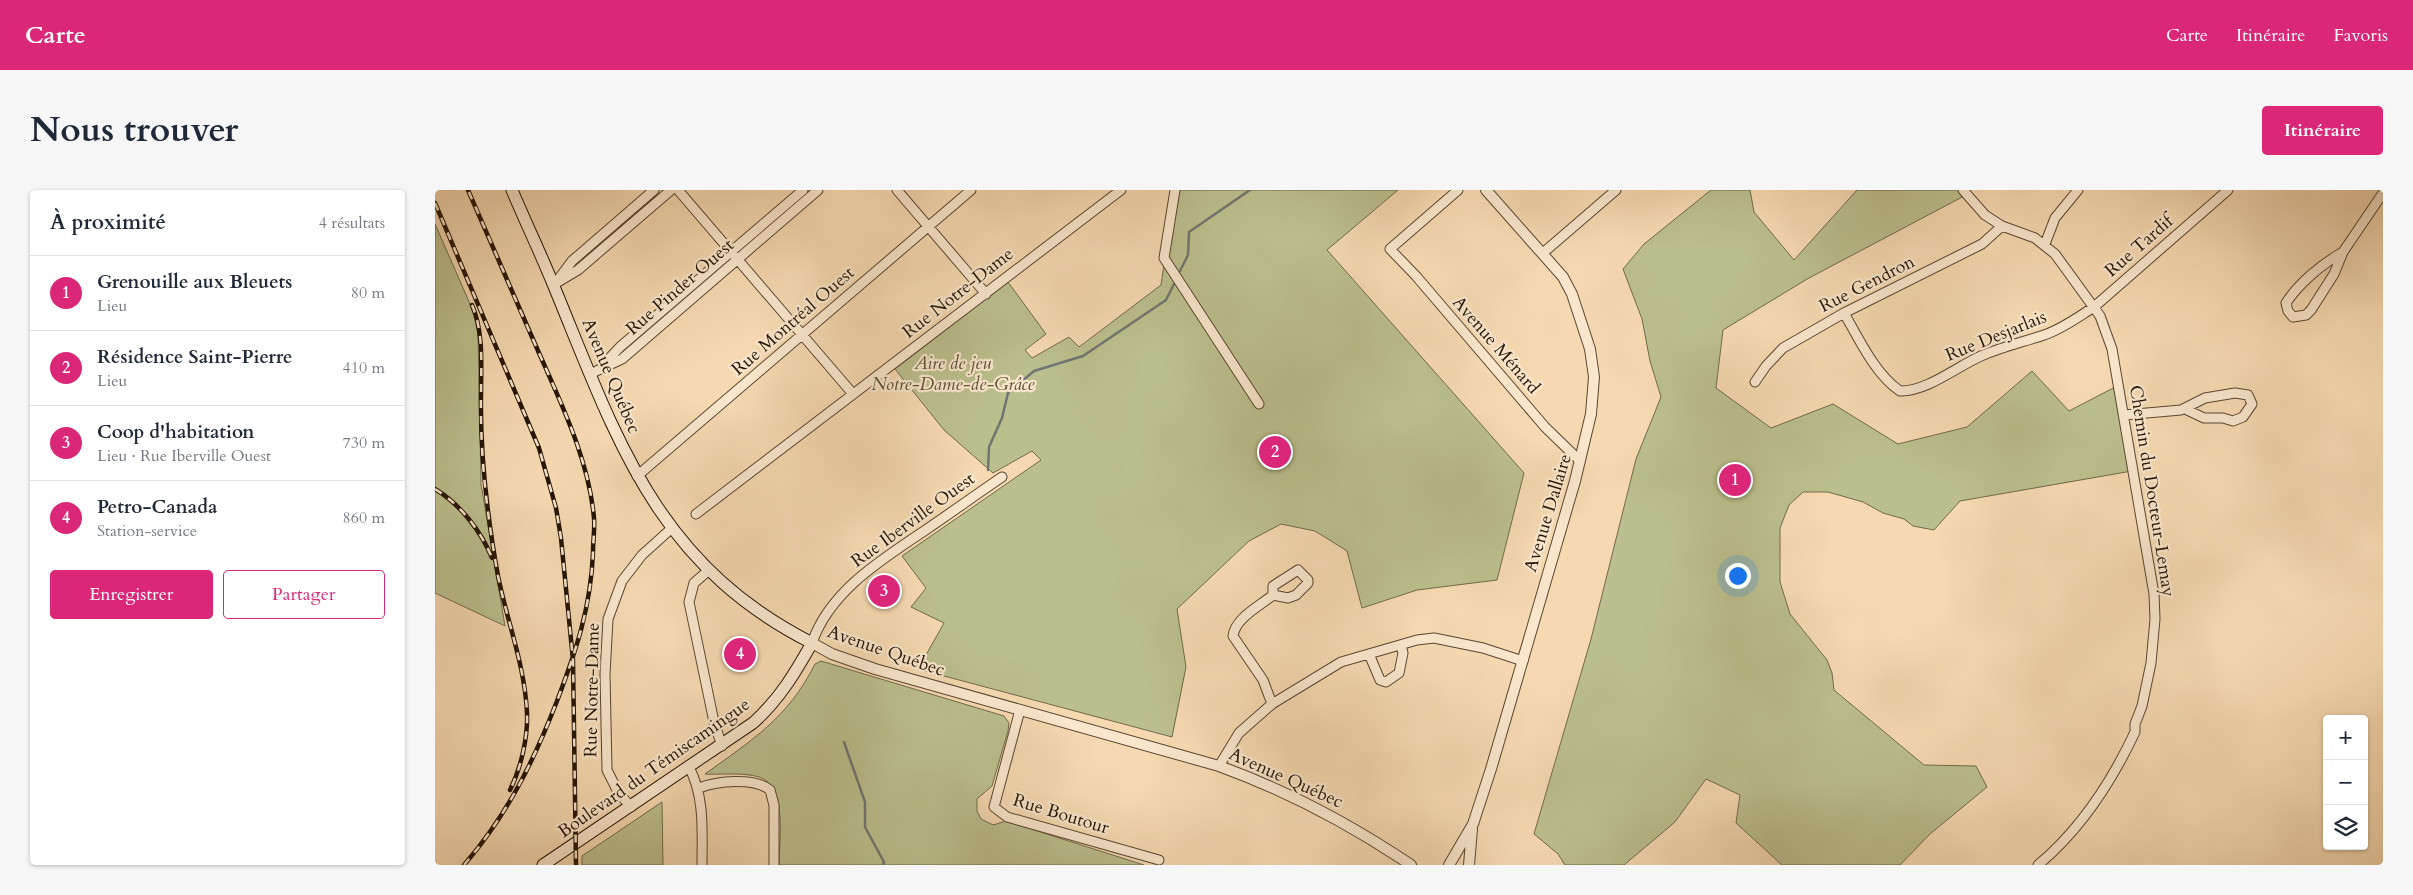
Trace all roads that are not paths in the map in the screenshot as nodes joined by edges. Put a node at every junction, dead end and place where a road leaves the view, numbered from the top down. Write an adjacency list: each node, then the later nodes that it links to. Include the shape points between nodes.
1 (512, 190): 24 (main road, Avenue Québec)
2 (654, 190): 24 (street, via 573,261)
3 (671, 190): 24 (street, via 579,270)
4 (678, 190): 23 (street)
5 (803, 190): 23 (street, Rue Pinder Ouest)
6 (818, 190): 23 (street, Rue Pinder Ouest)
7 (897, 190): 18 (street)
8 (971, 190): 18 (street, Rue Montréal Ouest)
9 (1121, 190): 25 (street, Rue Notre-Dame)
10 (1175, 190): 32 (street, via 1164,258)
11 (1458, 190): 35 (street, Avenue Ménard, via 1390,249 1545,427)
12 (1486, 190): 22 (street, Avenue Dallaire)
13 (1616, 190): 22 (street)
14 (1963, 190): 19 (street, Chemin du Docteur-Lemay, via 1985,215)
15 (2078, 190): 20 (street, via 2055,218)
16 (2228, 190): 26 (street, Rue Tardif)
17 (2379, 193): 21 (street)
18 (928, 226): 25 (street); 28 (street, Rue Montréal Ouest)
19 (2003, 226): 20 (street, Chemin du Docteur-Lemay, via 2017,229); 27 (street, Rue Gendron, via 1982,244)
20 (2045, 244): 26 (street, Chemin du Docteur-Lemay)
21 (2343, 252): 21 (street, via 2334,274 2307,316 2293,317 2286,303 2294,292)
22 (1543, 253): 35 (street, Avenue Dallaire, via 1572,294 1590,349 1593,377 1591,414)
23 (735, 256): 28 (street); 29 (street, Rue Pinder Ouest)
24 (553, 285): 29 (main road, Avenue Québec)
25 (985, 294): 31 (street, Rue Notre-Dame)
26 (2094, 306): 27 (street, Rue Desjarlais, via 2044,335 1982,356 1918,389 1901,391 1882,372); 34 (street, Chemin du Docteur-Lemay, via 2112,349)
27 (1843, 314): 30 (street, Rue Gendron, via 1783,348)
28 (802, 334): 31 (street); 36 (street, Rue Montréal Ouest)
29 (590, 374): 36 (main road, Avenue Québec)
30 (1755, 382)
31 (853, 394): 38 (street, Rue Notre-Dame)
32 (1259, 404)
33 (2185, 409): 33 (street, via 2204,418 2233,421 2243,417 2252,404 2248,395 2235,393 2205,398); 34 (street)
34 (2124, 415): 61 (street, Chemin du Docteur-Lemay, via 2154,594 2151,663 2135,732 2124,755 2088,810)
35 (1580, 461): 45 (street, Avenue Dallaire)
36 (637, 476): 39 (main road, Avenue Québec)
37 (1002, 477): 42 (street, Rue Iberville Ouest, via 857,579 825,617)
38 (696, 514)
39 (671, 528): 40 (main road, Avenue Québec); 52 (street, Rue Notre-Dame, via 642,555 622,581 608,619 605,674 607,770 618,792)
40 (709, 570): 42 (main road, Avenue Québec, via 751,606); 48 (street, via 695,583 689,602)
41 (1273, 596): 46 (street, via 1239,623 1233,636 1263,680)
42 (812, 643): 47 (street, Avenue Québec, via 832,654 875,669); 48 (main road, Boulevard du Témiscamingue, via 778,699 753,723)
43 (1401, 646): 44 (street); 44 (street, via 1403,653 1399,673 1386,682 1380,680); 45 (street, via 1434,638)
44 (1369, 654): 46 (street, via 1327,669)
45 (1523, 661): 53 (street, Avenue Dallaire)
46 (1272, 704): 49 (street, via 1239,733)
47 (1020, 710): 49 (street, Avenue Québec); 54 (street, Rue Boutour, via 994,808 1007,816)
48 (721, 746): 50 (main road, Boulevard du Témiscamingue)
49 (1219, 766): 58 (street, Avenue Québec, via 1300,799)
50 (689, 767): 51 (street); 52 (main road, Boulevard du Témiscamingue)
51 (699, 788): 56 (street); 57 (street, via 709,784 754,783 770,790 774,805)
52 (631, 807): 55 (main road, Boulevard du Témiscamingue)
53 (1473, 824): 59 (street, Avenue Dallaire); 60 (street)
54 (1159, 860)
55 (543, 865)
56 (702, 865)
57 (774, 865)
58 (1411, 865)
59 (1449, 865)
60 (1469, 865)
61 (2038, 865)

